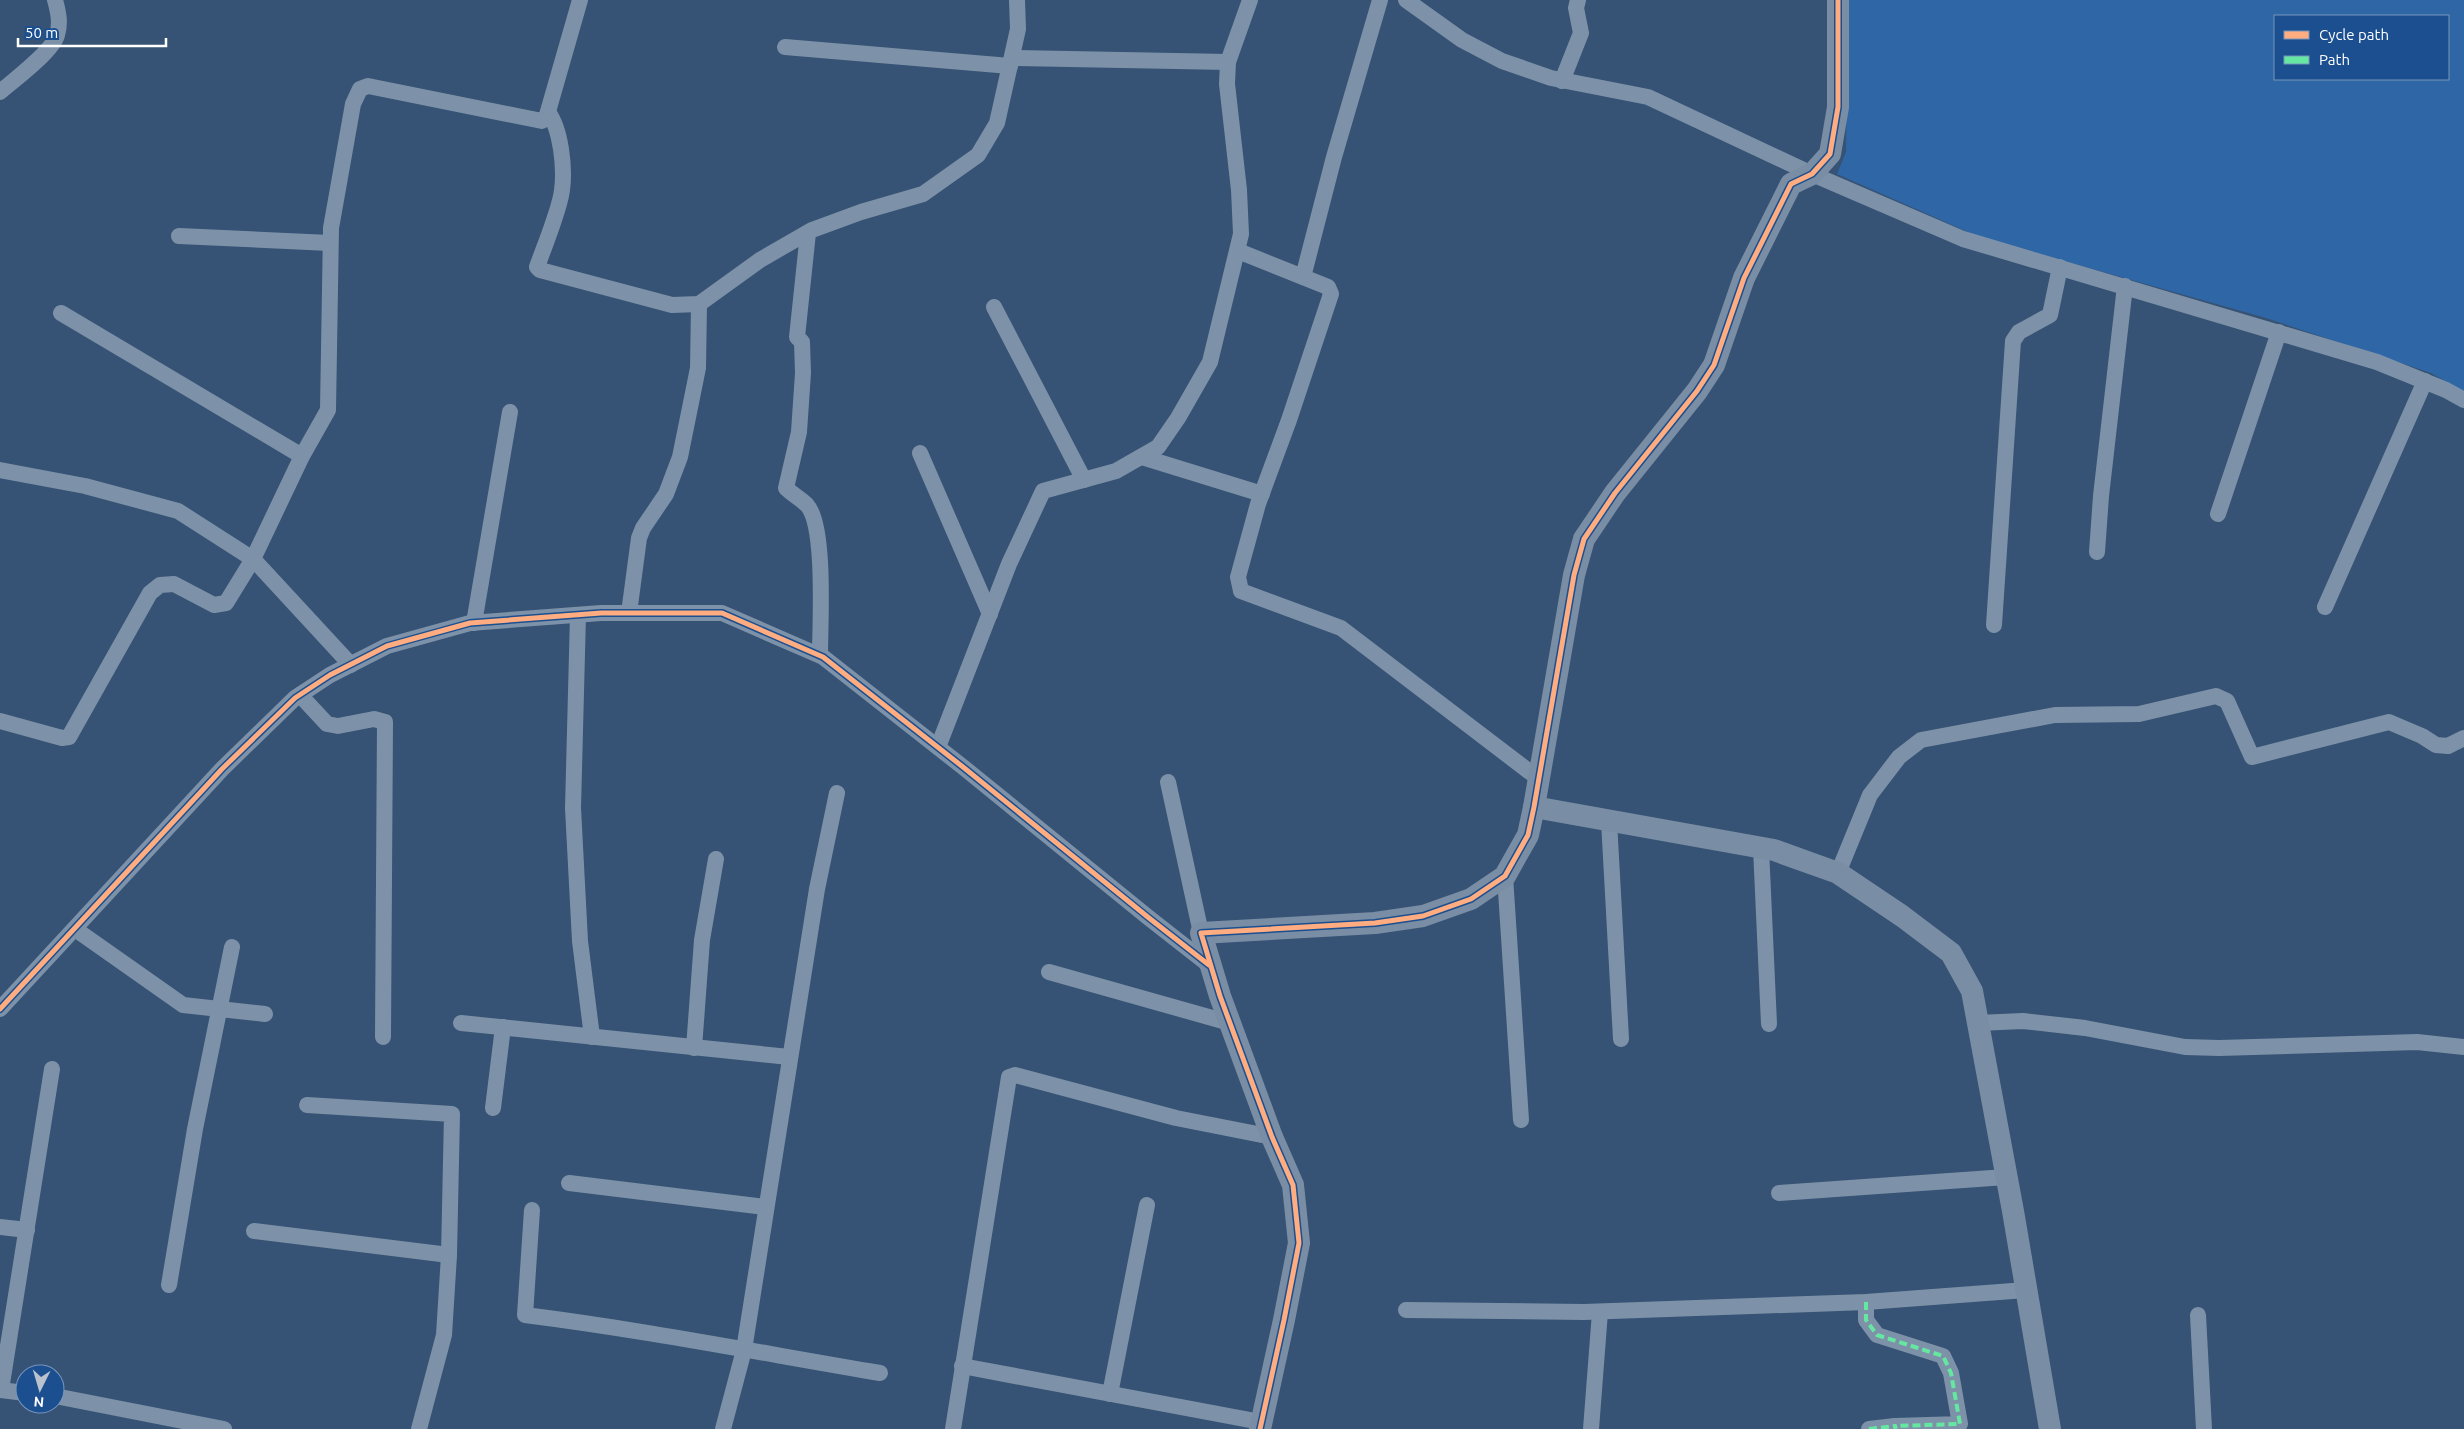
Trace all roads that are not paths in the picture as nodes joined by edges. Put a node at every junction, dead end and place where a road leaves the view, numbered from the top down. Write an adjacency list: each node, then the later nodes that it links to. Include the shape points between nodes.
1 (55, 0): 13 (street, via 59,16 57,36 35,63)
2 (580, 0): 14 (street)
3 (1017, 0): 10 (street, via 1018,29)
4 (1250, 0): 11 (street)
5 (1380, 0): 21 (street)
6 (1406, 0): 12 (street, via 1462,40 1494,56)
7 (1578, 0): 12 (street, via 1576,8 1581,33)
8 (1838, 0): 15 (street, via 1838,107 1830,154)
9 (785, 47): 10 (street)
10 (1011, 62): 11 (street); 16 (street, via 998,123 978,155 922,194 861,212)
11 (1228, 62): 19 (street, via 1227,84 1242,234)
12 (1562, 81): 15 (street, via 1648,96)
13 (0, 92)
14 (548, 112): 18 (street, via 542,120 368,86 360,88 353,104); 23 (street, via 555,121 561,152 562,190 537,267 672,305)
15 (1812, 174): 20 (street, via 1963,239); 51 (street, via 1791,184 1775,214 1744,278 1714,365 1615,493 1584,539 1574,575)
16 (808, 233): 23 (street, via 760,260); 45 (street, via 797,338 802,342 803,373 799,432 786,488 808,506 815,519 821,574)
17 (179, 236): 18 (street)
18 (330, 243): 31 (street, via 328,410)
19 (1238, 250): 21 (street); 32 (street, via 1210,362 1158,447)
20 (2060, 267): 22 (street); 44 (street, via 2050,315 2019,332 2013,341)
21 (1303, 276): 35 (street, via 1328,287 1331,294)
22 (2125, 286): 26 (street); 37 (street)
23 (698, 304): 40 (street, via 698,368 680,457 666,494 639,538)
24 (994, 307): 34 (street)
25 (61, 313): 31 (street)
26 (2279, 332): 27 (street, via 2377,362); 36 (street)
27 (2425, 382): 28 (street); 39 (street)
28 (2464, 400)
29 (510, 412): 43 (street)
30 (920, 453): 41 (street)
31 (302, 456): 38 (street)
32 (1142, 457): 34 (street, via 1116,471); 35 (street)
33 (0, 470): 38 (street, via 85,486 178,512)
34 (1084, 480): 41 (street, via 1043,491)
35 (1262, 494): 51 (street, via 1238,577 1241,591 1341,628)
36 (2218, 514)
37 (2097, 552)
38 (253, 558): 46 (street); 48 (street, via 226,603 214,605 174,584 160,585 150,593 69,737 62,738)
39 (2325, 608)
40 (629, 613): 42 (street); 45 (street, via 722,613)
41 (990, 614): 50 (street)
42 (578, 615): 43 (street); 74 (street, via 573,808 580,941)
43 (474, 623): 46 (street, via 387,646)
44 (1994, 625)
45 (820, 655): 50 (street)
46 (351, 665): 47 (street)
47 (300, 695): 60 (street, via 222,769); 73 (street, via 327,724 338,726 374,719 386,722)
48 (0, 721)
49 (2464, 738): 58 (street, via 2448,746 2436,745 2389,722 2252,758 2227,701 2216,696 2139,714 2055,715 1922,740 1899,757 1870,795)
50 (938, 747): 63 (street)
51 (1539, 779): 54 (street)
52 (1168, 782): 61 (street)
53 (838, 793): 78 (street, via 817,890)
54 (1534, 807): 55 (street); 59 (street, via 1528,835)
55 (1608, 821): 56 (street); 75 (street)
56 (1761, 848): 58 (street); 71 (street)
57 (716, 859): 77 (street, via 702,940)
58 (1838, 873): 70 (street, via 1951,953 1972,992)
59 (1505, 876): 61 (street, via 1471,899 1423,916 1375,923); 82 (street)
60 (75, 929): 65 (street); 66 (street, via 183,1005)
61 (1201, 933): 63 (street)
62 (232, 946): 66 (street)
63 (1210, 965): 69 (street)
64 (1049, 972): 69 (street)
65 (0, 1009)
66 (220, 1009): 67 (street); 94 (street, via 195,1129)
67 (265, 1014)
68 (461, 1022): 72 (street)
69 (1230, 1023): 83 (street)
70 (1978, 1023): 76 (street, via 2023,1021 2085,1028 2186,1047 2417,1042); 84 (street)
71 (1769, 1024)
72 (503, 1027): 74 (street); 81 (street)
73 (384, 1037)
74 (592, 1037): 77 (street)
75 (1621, 1039)
76 (2464, 1047)
77 (694, 1048): 78 (street)
78 (789, 1057): 88 (street)
79 (52, 1069): 91 (street)
80 (307, 1105): 93 (street, via 452,1114)
81 (493, 1108)
82 (1521, 1120)
83 (1272, 1137): 101 (street, via 1176,1118 1015,1075 1008,1077); 108 (street, via 1293,1185 1299,1243)
84 (2006, 1177): 86 (street); 95 (street)
85 (569, 1183): 88 (street)
86 (1779, 1193)
87 (1147, 1205): 105 (street)
88 (766, 1207): 100 (street)
89 (532, 1210): 100 (street, via 525,1315 698,1339)
90 (0, 1227): 91 (street)
91 (27, 1230): 103 (street)
92 (254, 1231): 93 (street)
93 (449, 1255): 112 (street, via 444,1335)
94 (169, 1285)
95 (2026, 1290): 96 (street); 117 (street)
96 (1866, 1302): 98 (street); 110 (street, via 1866,1320 1877,1335 1943,1356 1951,1372)
97 (1406, 1310): 98 (street)
98 (1600, 1312): 115 (street)
99 (2198, 1315): 118 (street)
100 (744, 1350): 102 (street); 113 (street)
101 (962, 1366): 105 (street); 114 (street)
102 (880, 1373)
103 (1, 1390): 104 (street)
104 (15, 1392)
105 (1110, 1394): 108 (street)
106 (65, 1398): 107 (street)
107 (170, 1424): 111 (street)
108 (1261, 1426)
109 (1896, 1427): 110 (street); 116 (street)
110 (1960, 1427)
111 (224, 1429)
112 (419, 1429)
113 (723, 1429)
114 (953, 1429)
115 (1591, 1429)
116 (1869, 1429)
117 (2050, 1429)
118 (2204, 1429)

